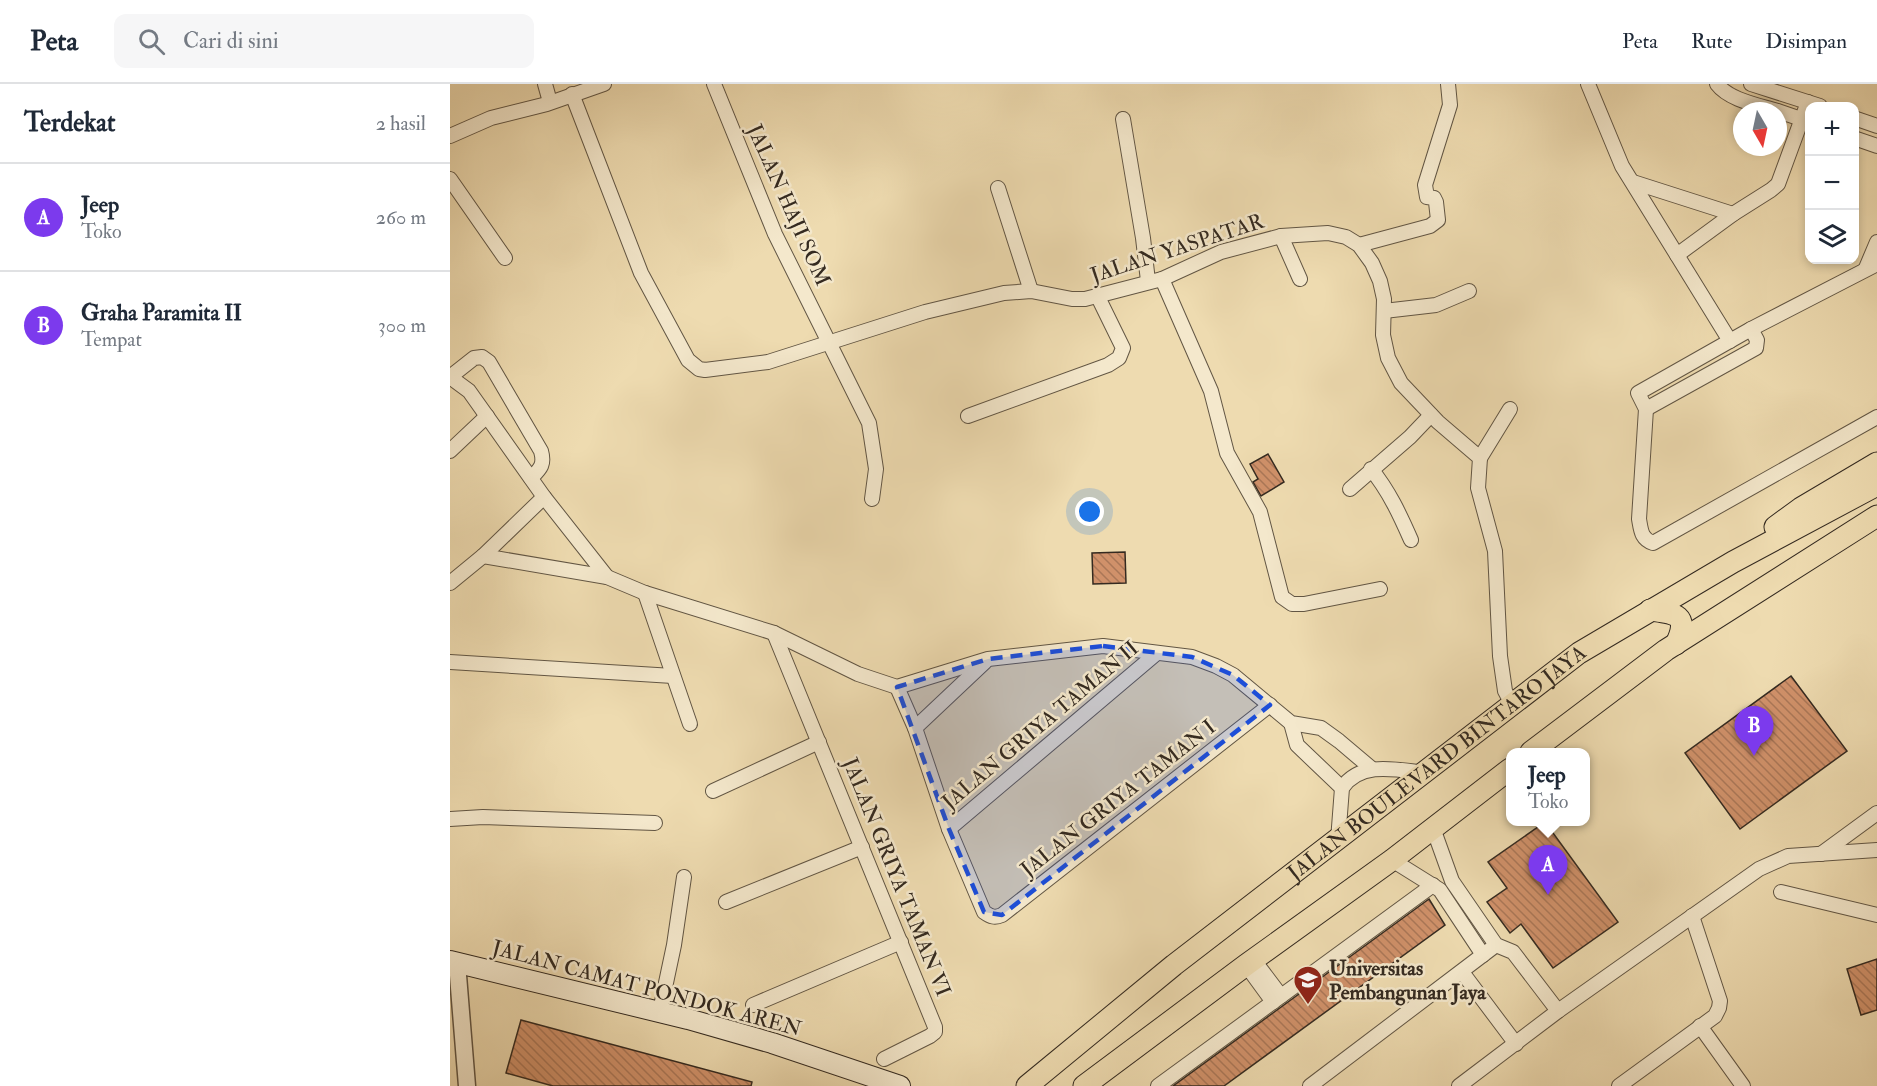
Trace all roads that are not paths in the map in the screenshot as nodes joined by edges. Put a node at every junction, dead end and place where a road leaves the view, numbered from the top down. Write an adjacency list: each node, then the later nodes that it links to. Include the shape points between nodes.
1 (545, 84): 9 (street)
2 (604, 84): 8 (street)
3 (714, 84): 40 (street, JALAN HAJI SOM, via 775,234)
4 (1448, 84): 27 (street, via 1450,105 1425,185 1427,197 1436,202 1438,220 1430,226)
5 (1588, 84): 22 (street, via 1622,166)
6 (1716, 84): 10 (street, via 1731,95)
7 (1750, 84): 11 (street)
8 (572, 94): 9 (street); 40 (street, JALAN YASPATAR, via 641,273 694,366 716,370 768,363)
9 (550, 102): 18 (street, via 491,118)
10 (1752, 102)
11 (1808, 102)
12 (1787, 114): 15 (street)
13 (1123, 119): 33 (street)
14 (1859, 120): 17 (street)
15 (1805, 121)
16 (1805, 123): 24 (street, via 1778,184)
17 (1877, 126)
18 (450, 136)
19 (1859, 140): 20 (street)
20 (1877, 146)
21 (450, 179): 29 (street)
22 (1633, 182): 24 (street); 28 (street)
23 (998, 188): 34 (street)
24 (1733, 214): 28 (street)
25 (1281, 236): 27 (street, JALAN YASPATAR, via 1328,233); 31 (street, JALAN YASPATAR, via 1221,252); 32 (street)
26 (1877, 242): 30 (street)
27 (1359, 245): 37 (street, via 1380,281)
28 (1677, 255): 39 (street)
29 (505, 258)
30 (1872, 266): 38 (street)
31 (1162, 279): 33 (street, JALAN YASPATAR); 63 (street, via 1211,391 1227,453 1260,512 1282,597 1292,604 1304,604)
32 (1300, 279)
33 (1148, 281): 36 (street, JALAN YASPATAR)
34 (1031, 291): 36 (street, JALAN YASPATAR, via 1072,299); 40 (street, JALAN YASPATAR, via 978,298)
35 (1469, 291): 37 (street, via 1436,305)
36 (1098, 297): 46 (street, via 1123,348 1119,358)
37 (1384, 311): 44 (street, via 1383,335 1388,358 1401,384)
38 (1751, 330): 39 (street); 43 (street, via 1757,340 1756,348)
39 (1730, 341): 43 (street, via 1640,390 1638,396)
40 (828, 342): 56 (street, JALAN HAJI SOM, via 869,423 876,469)
41 (450, 377): 45 (street, via 469,391); 52 (street, via 474,358 482,357 489,362 541,451 542,468)
42 (1510, 409): 49 (street)
43 (1646, 409): 47 (street, via 1639,519 1642,535 1653,543)
44 (1431, 414): 49 (street); 51 (street)
45 (487, 416): 48 (street); 52 (street)
46 (968, 416)
47 (1877, 417)
48 (450, 451)
49 (1480, 458): 73 (street, via 1478,488 1494,551 1500,656 1505,691)
50 (1877, 463): 60 (main road, via 1783,519)
51 (1371, 469): 54 (street); 58 (street, via 1389,493)
52 (531, 478): 55 (street)
53 (1877, 485): 60 (main road, JALAN BOULEVARD BINTARO JAYA)
54 (1350, 489)
55 (544, 497): 59 (street); 61 (street)
56 (872, 499)
57 (1877, 516): 67 (main road)
58 (1411, 540)
59 (483, 556): 61 (street); 62 (street)
60 (1741, 557): 65 (main road, JALAN BOULEVARD BINTARO JAYA)
61 (607, 577): 64 (street)
62 (450, 583)
63 (1380, 589)
64 (645, 593): 66 (street); 71 (street)
65 (1650, 610): 67 (main road, via 1675,614 1681,620 1682,631); 73 (main road, JALAN BOULEVARD BINTARO JAYA, via 1579,653)
66 (774, 633): 72 (street, via 858,674); 78 (street, JALAN GRIYA TAMAN VI)
67 (1676, 644): 79 (main road)
68 (1157, 653): 69 (street, via 1103,646); 74 (street, via 1192,657 1216,666); 89 (street, JALAN GRIYA TAMAN II)
69 (988, 659): 72 (street); 77 (street)
70 (450, 662): 71 (street)
71 (673, 676): 76 (street)
72 (897, 687): 77 (street)
73 (1512, 704): 82 (main road, JALAN BOULEVARD BINTARO JAYA)
74 (1269, 705): 75 (street); 89 (street, JALAN GRIYA TAMAN I, via 1002,915 984,912)
75 (1290, 723): 80 (street, via 1321,728); 83 (street, via 1297,745)
76 (690, 724)
77 (915, 728): 89 (street)
78 (819, 742): 84 (street, JALAN GRIYA TAMAN VI); 91 (street, JALAN GRIYA TAMAN VI)
79 (1538, 748)
80 (1371, 768): 82 (street); 83 (street)
81 (1506, 771): 88 (main road)
82 (1426, 773): 90 (main road, JALAN BOULEVARD BINTARO JAYA)
83 (1341, 788): 90 (street)
84 (713, 791)
85 (1877, 813): 93 (street)
86 (450, 819): 87 (street)
87 (656, 823)
88 (1433, 828): 94 (main road); 96 (street)
89 (949, 829)
90 (1338, 840): 118 (main road, JALAN BOULEVARD BINTARO JAYA, via 1174,965)
91 (862, 847): 99 (street); 102 (street, JALAN GRIYA TAMAN VI)
92 (1877, 850): 93 (street)
93 (1821, 854): 101 (street, via 1772,861)
94 (1392, 860): 97 (street); 106 (main road)
95 (684, 877): 110 (street)
96 (1452, 881): 97 (street); 103 (street)
97 (1436, 888): 104 (street); 108 (street)
98 (1781, 892): 100 (street)
99 (726, 902)
100 (1877, 915)
101 (1692, 916): 111 (street); 112 (street, via 1720,1001 1715,1016)
102 (901, 942): 109 (street); 114 (street, JALAN GRIYA TAMAN VI, via 935,1032)
103 (1496, 945): 104 (street); 111 (street, via 1513,952)
104 (1483, 955): 107 (street)
105 (454, 962): 110 (main road, JALAN CAMAT PONDOK AREN); 116 (street)
106 (1249, 962): 108 (street); 119 (main road)
107 (1462, 972): 113 (street); 121 (street)
108 (1277, 999): 120 (street)
109 (753, 1005)
110 (660, 1011): 117 (main road, JALAN CAMAT PONDOK AREN)
111 (1558, 1011): 113 (street)
112 (1700, 1026): 115 (street); 123 (street)
113 (1516, 1044): 122 (street)
114 (884, 1059)
115 (1626, 1084)
116 (467, 1086)
117 (900, 1086)
118 (1027, 1086)
119 (1084, 1086)
120 (1158, 1086)
121 (1310, 1086)
122 (1459, 1086)
123 (1743, 1086)

